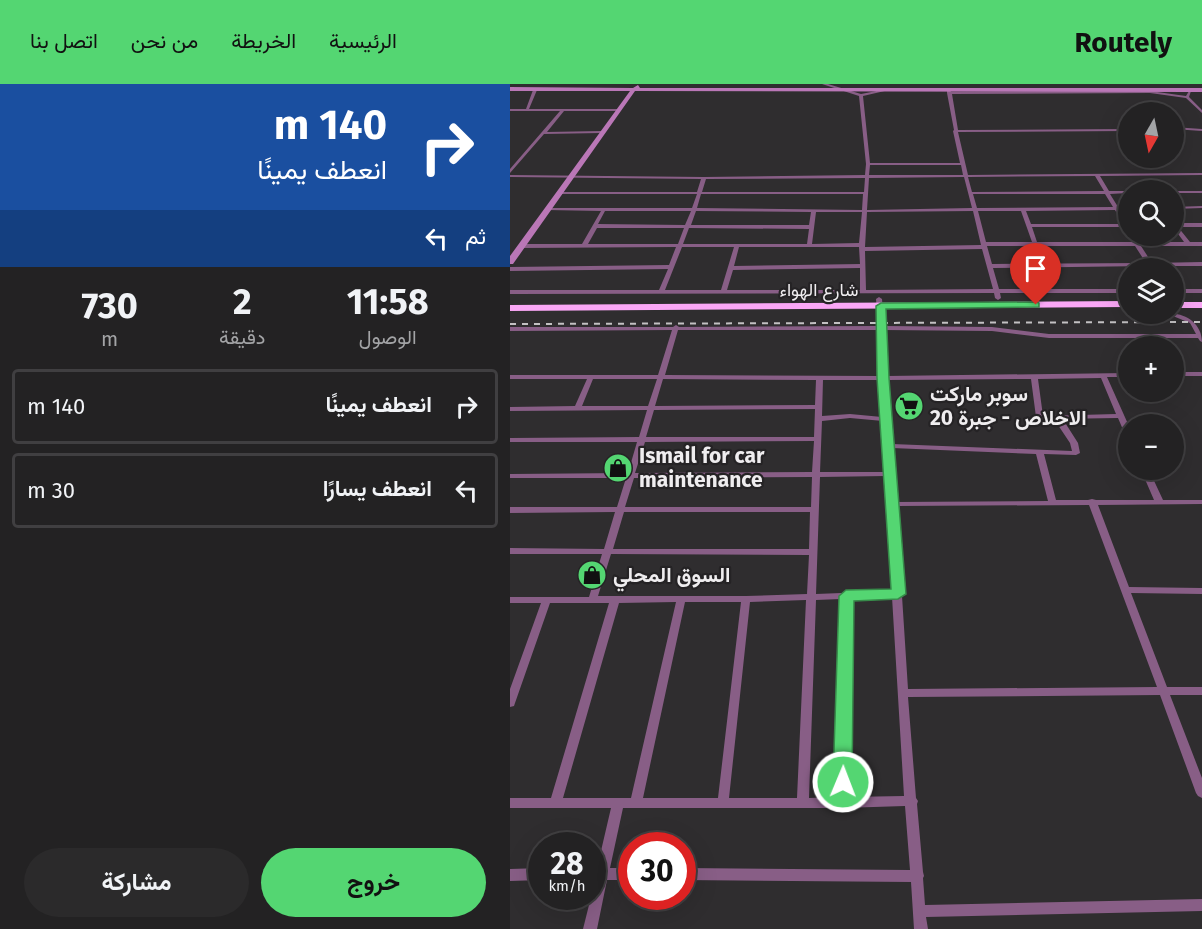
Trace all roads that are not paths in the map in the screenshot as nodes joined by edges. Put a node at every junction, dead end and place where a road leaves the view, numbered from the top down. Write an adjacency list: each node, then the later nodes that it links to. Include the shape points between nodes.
1 (645, 84): 9 (street)
2 (824, 84): 10 (street)
3 (898, 87): 7 (street); 13 (street)
4 (982, 87): 5 (street); 13 (street)
5 (1078, 87): 11 (street)
6 (510, 89): 8 (street)
7 (888, 89): 10 (street); 14 (street)
8 (535, 90): 9 (street); 17 (street)
9 (633, 90): 10 (street); 19 (street)
10 (841, 90): 14 (street)
11 (1189, 90): 12 (street); 15 (street)
12 (1202, 90)
13 (949, 91): 15 (street, via 1141,92); 24 (street)
14 (861, 95): 27 (street)
15 (1187, 96): 20 (street)
16 (510, 110): 17 (street)
17 (527, 110): 18 (street)
18 (563, 110): 19 (street); 26 (street)
19 (618, 110): 25 (street)
20 (1202, 112)
21 (1184, 129): 23 (street)
22 (1118, 130): 24 (street)
23 (1202, 130)
24 (955, 131): 28 (street)
25 (601, 132): 26 (street); 34 (street)
26 (543, 133): 29 (street)
27 (868, 164): 28 (street); 32 (street)
28 (963, 164): 33 (street)
29 (510, 174): 34 (street)
30 (1202, 174): 31 (street)
31 (1097, 175): 33 (street); 37 (street)
32 (866, 176): 33 (street); 35 (street); 43 (street)
33 (968, 176): 36 (street)
34 (570, 177): 35 (street); 41 (street)
35 (704, 178): 42 (street)
36 (972, 192): 37 (street); 51 (street)
37 (1106, 192): 38 (street); 45 (street)
38 (1118, 192)
39 (1184, 192): 40 (street)
40 (1202, 192)
41 (559, 193): 42 (street); 47 (street)
42 (699, 193): 43 (street); 50 (street)
43 (865, 193): 53 (street)
44 (1202, 207): 46 (street)
45 (1116, 208): 49 (street); 54 (street)
46 (1184, 208)
47 (547, 209): 48 (street); 69 (street)
48 (604, 209): 50 (street); 57 (street)
49 (1023, 209): 51 (street); 58 (street)
50 (694, 210): 52 (street); 59 (street)
51 (975, 210): 53 (street); 68 (street)
52 (814, 211): 53 (street); 60 (street)
53 (865, 211): 74 (street)
54 (1118, 211)
55 (1184, 224): 56 (street)
56 (1202, 225)
57 (594, 226): 59 (street); 70 (street)
58 (1029, 226): 61 (street); 63 (street)
59 (687, 227): 60 (street); 71 (street)
60 (812, 227): 73 (street)
61 (1118, 227)
62 (1184, 238): 66 (street)
63 (1035, 243): 64 (street); 68 (street)
64 (1118, 244)
65 (1184, 244): 66 (street)
66 (1188, 244): 67 (street)
67 (1202, 244)
68 (984, 245): 74 (street); 79 (street)
69 (521, 246): 70 (street); 75 (street)
70 (584, 246): 71 (street)
71 (679, 246): 72 (street); 81 (street)
72 (737, 246): 73 (street); 82 (street)
73 (809, 246): 74 (street)
74 (862, 247): 78 (street)
75 (510, 262)
76 (1202, 264): 77 (street)
77 (1184, 265)
78 (862, 266): 82 (street); 84 (street)
79 (989, 266): 80 (street); 91 (street)
80 (1118, 266)
81 (672, 267): 83 (street); 89 (street)
82 (731, 267): 90 (street)
83 (510, 269)
84 (863, 291): 90 (street); 91 (street)
85 (1118, 291): 91 (street)
86 (1184, 291): 87 (street)
87 (1202, 291)
88 (510, 292): 89 (street)
89 (661, 292): 90 (street)
90 (723, 292)
91 (997, 295): 95 (highway, شارع الهواء); 96 (highway, شارع الهواء)
92 (1184, 297): 93 (highway)
93 (1202, 297)
94 (510, 300): 96 (highway, شارع الهواء)
95 (1118, 302)
96 (880, 303): 97 (highway, شارع الهواء); 100 (highway, شارع الهواء); 103 (street)
97 (1118, 303)
98 (1184, 305): 99 (highway)
99 (1202, 305)
100 (510, 308)
101 (1184, 319): 105 (street, via 1192,322)
102 (676, 327): 103 (street); 104 (street); 113 (street)
103 (881, 327): 105 (street, via 992,329 1049,336); 115 (street)
104 (510, 329)
105 (1201, 338)
106 (1184, 374): 107 (street)
107 (1202, 374)
108 (1103, 375): 109 (street); 110 (street); 120 (street)
109 (1118, 375)
110 (1034, 376): 115 (street); 122 (street)
111 (510, 377): 112 (street)
112 (591, 377): 113 (street); 118 (street)
113 (660, 377): 114 (street); 119 (street)
114 (820, 377): 115 (street); 116 (street)
115 (883, 378): 123 (street)
116 (819, 407): 119 (street); 124 (street)
117 (510, 409): 118 (street)
118 (577, 409): 119 (street)
119 (651, 409): 127 (street)
120 (1120, 414)
121 (1118, 416): 122 (street)
122 (1040, 417): 129 (street, via 1060,423 1076,453)
123 (886, 418): 124 (street); 128 (street)
124 (818, 419): 125 (street)
125 (817, 439): 127 (street); 130 (street)
126 (510, 440): 127 (street)
127 (641, 440): 133 (street)
128 (888, 446): 129 (street); 131 (street)
129 (1040, 453): 135 (street)
130 (815, 474): 131 (street); 133 (street); 140 (street)
131 (890, 474): 139 (street)
132 (510, 476): 133 (street)
133 (630, 476): 142 (street)
134 (1149, 480): 137 (street)
135 (1052, 501): 136 (street); 139 (street)
136 (1092, 501): 137 (street); 146 (street)
137 (1159, 501): 138 (street)
138 (1202, 501)
139 (892, 504): 148 (street)
140 (814, 509): 142 (street); 145 (street)
141 (510, 510): 142 (street)
142 (620, 510): 143 (street)
143 (609, 550): 144 (street); 145 (street); 152 (street)
144 (510, 551)
145 (813, 552): 149 (street)
146 (1126, 590): 147 (street); 157 (street)
147 (1202, 591)
148 (898, 594): 150 (street); 159 (street)
149 (812, 596): 150 (street); 155 (street); 169 (street)
150 (846, 596): 166 (street)
151 (547, 599): 152 (street); 156 (street); 160 (street)
152 (593, 599): 153 (street)
153 (615, 599): 154 (street); 163 (street)
154 (681, 599): 155 (street); 165 (street)
155 (746, 599): 168 (street)
156 (510, 600)
157 (1164, 689): 158 (street); 159 (street); 161 (street)
158 (1202, 690)
159 (903, 693): 162 (street)
160 (510, 703)
161 (1202, 794)
162 (912, 801): 166 (street); 174 (street)
163 (556, 802): 164 (street); 167 (street)
164 (618, 802): 165 (street); 170 (street)
165 (636, 802): 168 (street)
166 (842, 802): 169 (street)
167 (510, 803)
168 (723, 803): 169 (street)
169 (803, 803)
170 (606, 843)
171 (510, 874): 172 (street)
172 (528, 874)
173 (696, 874): 174 (street)
174 (918, 876): 177 (street)
175 (1202, 905): 177 (street)
176 (592, 910): 178 (street)
177 (920, 911): 179 (street)
178 (590, 929)
179 (921, 929)

